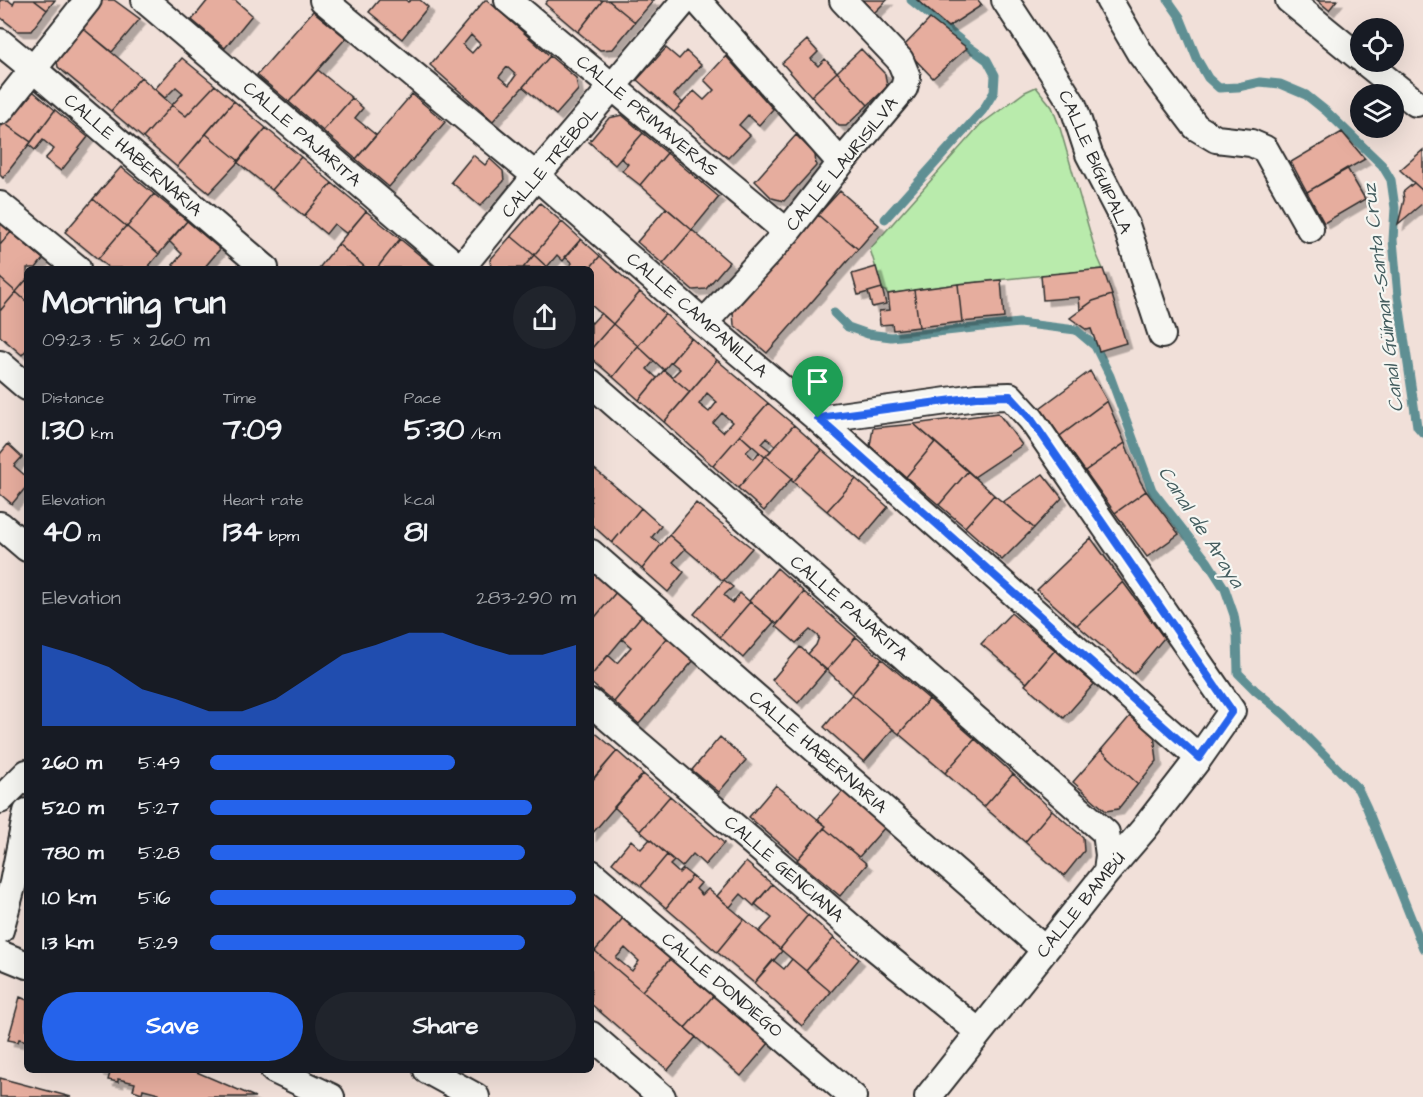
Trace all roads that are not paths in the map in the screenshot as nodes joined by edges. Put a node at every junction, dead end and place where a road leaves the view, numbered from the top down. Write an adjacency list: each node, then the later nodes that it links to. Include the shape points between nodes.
1 (88, 0): 13 (street)
2 (145, 0): 25 (street, CALLE PAJARITA)
3 (323, 0): 19 (street, CALLE CAMPANILLA)
4 (508, 0): 15 (street, CALLE PRIMAVERAS)
5 (685, 0): 15 (street, CALLE TRÉBOL)
6 (697, 0): 18 (street)
7 (843, 0): 18 (street, CALLE LAURISILVA, via 900,60 907,77 904,88)
8 (1005, 0): 28 (street, CALLE BIGUIPALA, via 1073,105 1089,154 1126,225)
9 (1109, 0): 21 (street, via 1140,52 1196,127 1216,139 1251,143 1265,149)
10 (1289, 0): 12 (street)
11 (0, 42): 13 (street, CALLE HABERNARIA)
12 (1350, 50)
13 (33, 69): 17 (street); 24 (street, CALLE HABERNARIA)
14 (1377, 72): 16 (street)
15 (612, 87): 19 (street, CALLE TRÉBOL); 22 (street, CALLE PRIMAVERAS)
16 (1416, 103)
17 (0, 111)
18 (841, 163): 22 (street, CALLE LAURISILVA)
19 (536, 176): 26 (street, CALLE TRÉBOL); 27 (street, CALLE CAMPANILLA)
20 (0, 204): 23 (street)
21 (1310, 229)
22 (787, 232): 27 (street, CALLE LAURISILVA)
23 (75, 266)
24 (263, 266)
25 (458, 266)
26 (462, 266)
27 (704, 323): 32 (street, CALLE CAMPANILLA)
28 (1162, 335)
29 (0, 364): 30 (street)
30 (24, 384)
31 (594, 386): 42 (street, CALLE PAJARITA)
32 (818, 418): 37 (street, CALLE CAMPANILLA); 37 (street, CALLE BAMBÚ, via 1010,396 1031,419 1232,711)
33 (0, 525): 34 (street)
34 (24, 545)
35 (594, 556): 47 (street, CALLE HABERNARIA)
36 (594, 707): 50 (street, CALLE GENCIANA)
37 (1199, 758): 41 (street, CALLE BAMBÚ)
38 (24, 776): 39 (street)
39 (0, 800)
40 (24, 827): 45 (street)
41 (1144, 830): 42 (street); 43 (street, CALLE BAMBÚ)
42 (1106, 833): 43 (street)
43 (1107, 872): 47 (street, CALLE BAMBÚ)
44 (594, 876): 57 (street, CALLE DONDIEGO)
45 (13, 884): 46 (street)
46 (0, 930)
47 (1045, 950): 50 (street, CALLE BAMBÚ)
48 (0, 954): 49 (street)
49 (24, 963)
50 (979, 1032): 58 (street, CALLE BAMBÚ)
51 (594, 1038): 56 (street)
52 (280, 1073): 54 (street)
53 (432, 1073): 55 (street)
54 (331, 1097)
55 (476, 1097)
56 (662, 1097)
57 (854, 1097)
58 (928, 1097)

